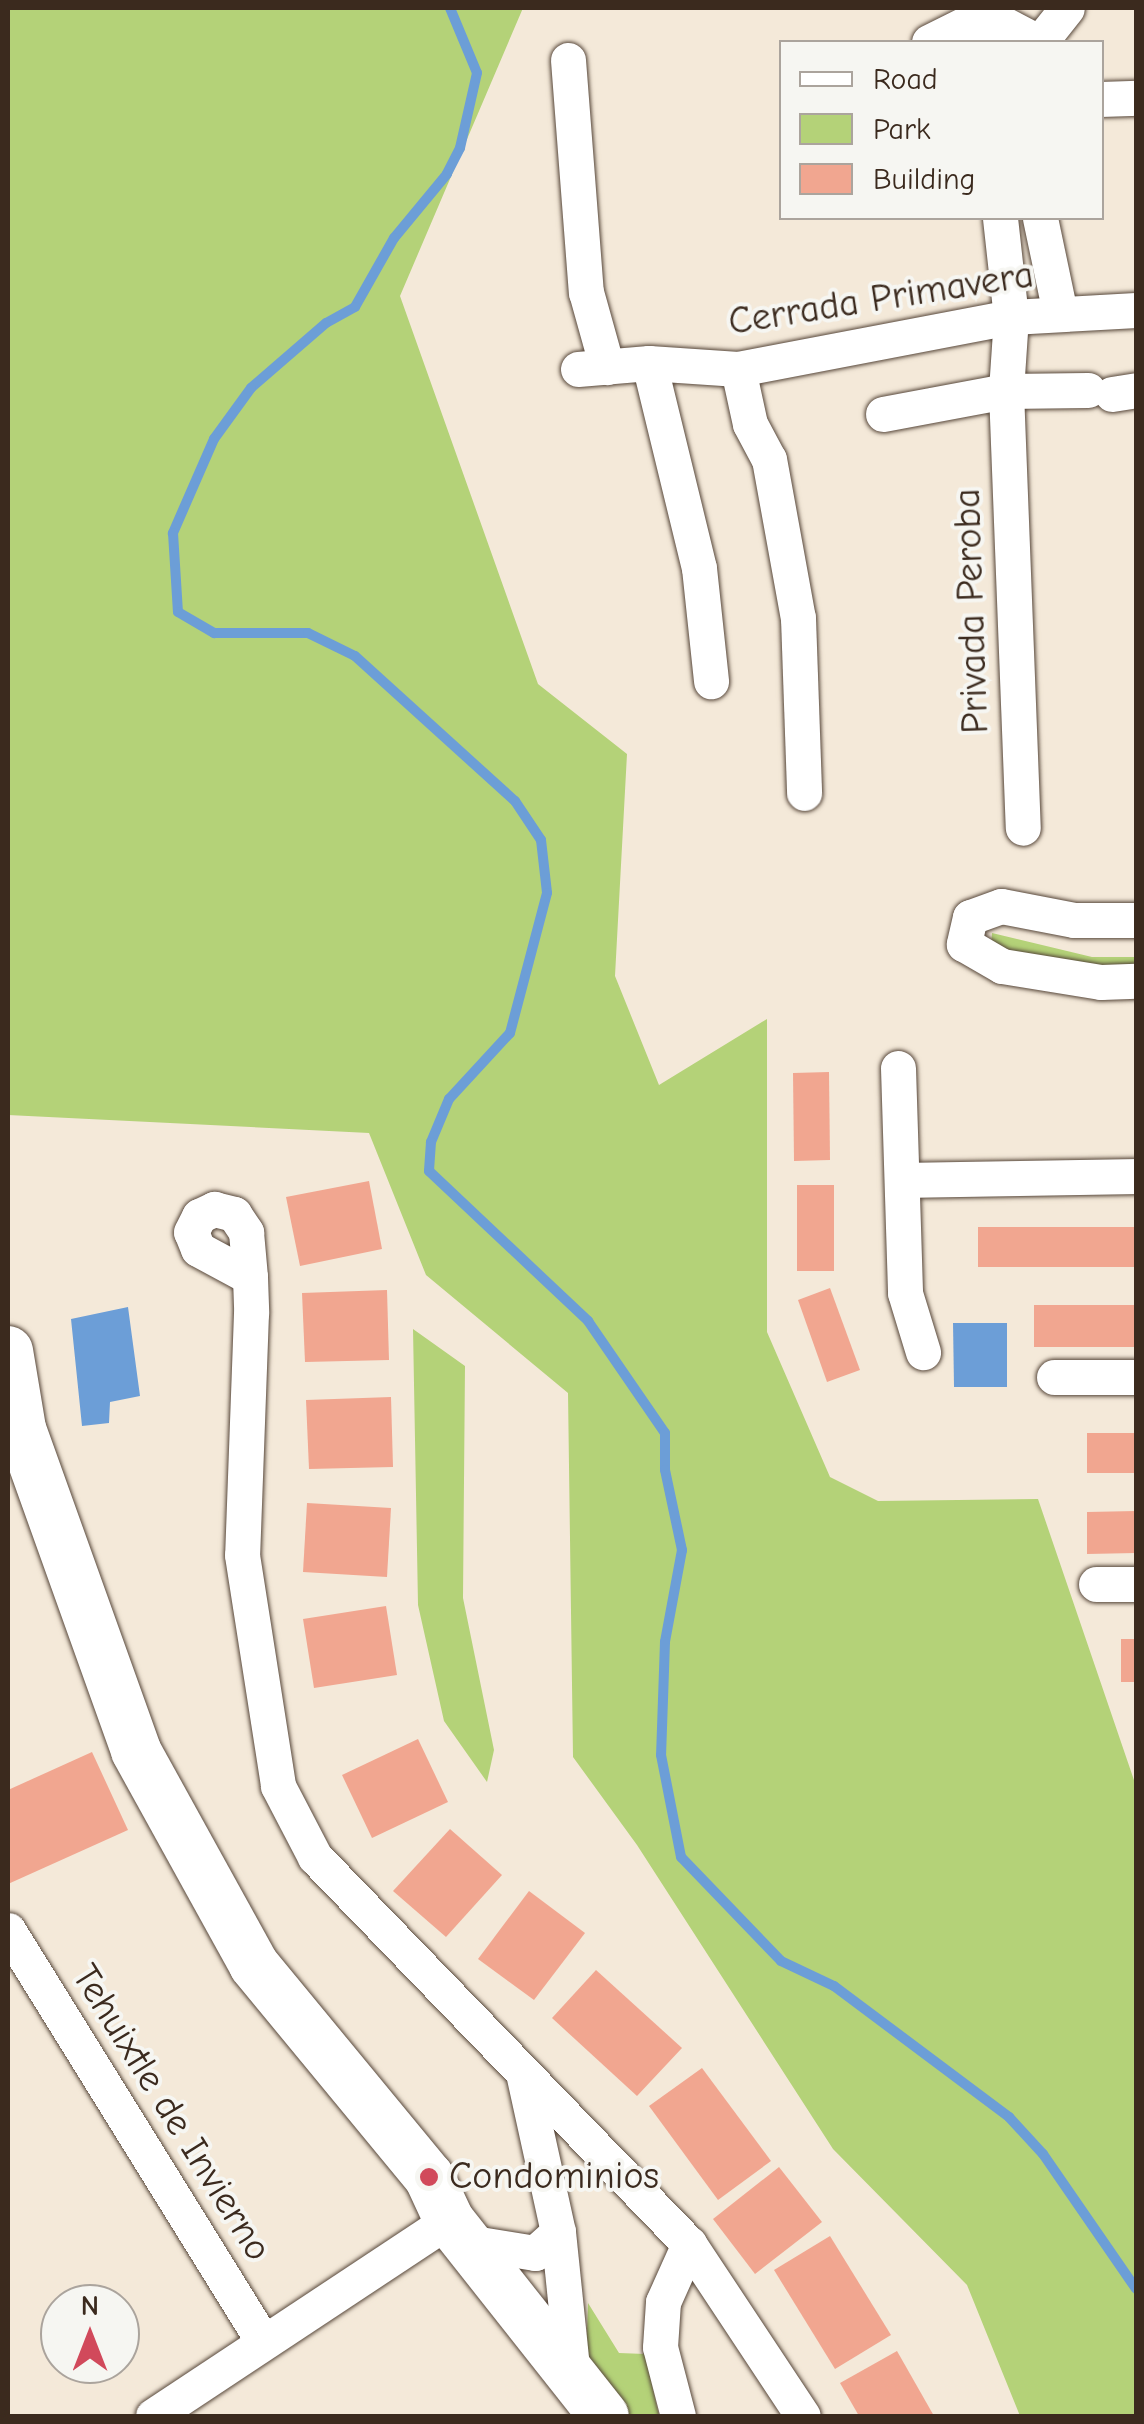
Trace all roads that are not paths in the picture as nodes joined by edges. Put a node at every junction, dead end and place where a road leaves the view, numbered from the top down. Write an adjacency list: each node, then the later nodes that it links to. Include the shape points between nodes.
1 (1067, 8): 2 (street)
2 (1033, 30): 3 (street, via 969,22)
3 (933, 40)
4 (568, 60): 12 (street, Cerrada Primavera, via 593,368)
5 (1136, 98): 6 (street)
6 (1104, 99)
7 (1000, 220): 11 (street, Privada Peroba)
8 (1040, 220): 10 (street)
9 (1136, 310): 10 (street, Cerrada Primavera)
10 (1060, 313): 11 (street, Cerrada Primavera)
11 (1010, 317): 13 (street, Cerrada Primavera); 14 (street, Privada Peroba)
12 (649, 363): 13 (street, Cerrada Primavera); 17 (street, via 699,568)
13 (738, 369): 18 (street, via 750,424 769,460 798,618)
14 (1006, 391): 15 (street); 16 (street); 19 (street, Privada Peroba)
15 (1112, 391)
16 (883, 414)
17 (711, 681)
18 (804, 793)
19 (1024, 828)
20 (1136, 920): 21 (street, via 1074,920 1001,906 970,916 964,944 1002,966 1101,982)
21 (1136, 980)
22 (898, 1068): 24 (street)
23 (1136, 1176): 24 (street)
24 (903, 1180): 27 (street, via 904,1293)
25 (250, 1278): 33 (street, via 242,1555 278,1786 314,1857)
26 (8, 1351): 34 (street, via 21,1429 136,1751 254,1965 429,2176)
27 (922, 1352)
28 (1054, 1377): 29 (street)
29 (1136, 1377)
30 (1096, 1584): 31 (street)
31 (1136, 1584)
32 (8, 1930): 37 (street, Tehuixtle de Invierno)
33 (524, 2073): 35 (street); 36 (street)
34 (458, 2231): 35 (street, via 535,2253); 37 (street); 38 (street)
35 (558, 2232): 38 (street)
36 (688, 2244): 41 (street, via 663,2302 660,2347); 42 (street)
37 (262, 2340): 39 (street)
38 (573, 2378): 40 (street)
39 (153, 2416)
40 (604, 2416)
41 (678, 2416)
42 (804, 2416)

